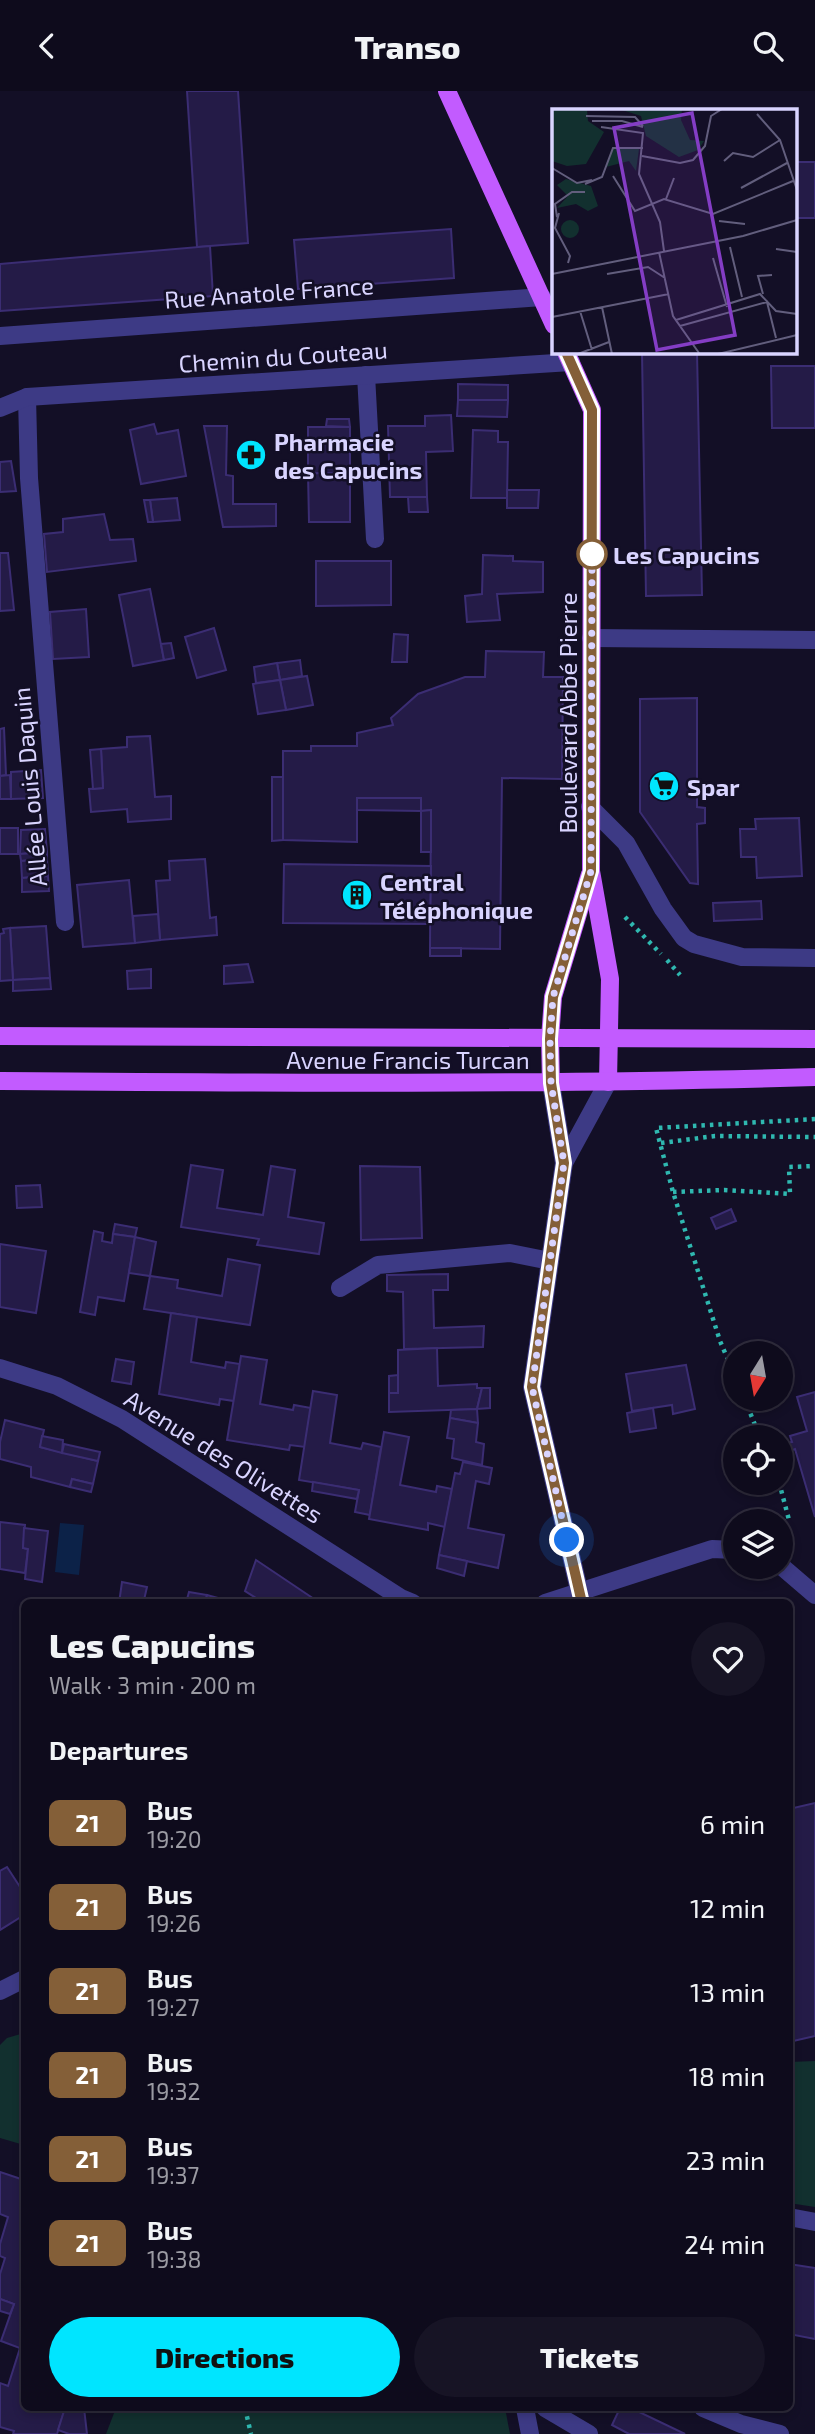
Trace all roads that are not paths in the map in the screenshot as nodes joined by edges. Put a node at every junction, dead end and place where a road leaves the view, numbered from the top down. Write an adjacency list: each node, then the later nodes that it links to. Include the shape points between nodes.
1 (447, 91): 2 (main road)
2 (542, 297): 3 (main road); 4 (street, Rue Anatole France)
3 (552, 320)
4 (0, 336)
5 (568, 357): 6 (street, Chemin du Couteau); 10 (main road, Boulevard Abbé Pierre, via 592,410)
6 (366, 375): 7 (street, Chemin du Couteau); 9 (street)
7 (27, 397): 8 (street, Chemin du Couteau); 14 (street, Allée Louis Daquin, via 29,478)
8 (0, 408)
9 (375, 538)
10 (591, 638): 11 (street); 12 (main road, Boulevard Abbé Pierre)
11 (815, 640)
12 (590, 807): 13 (main road, Boulevard Abbé Pierre); 15 (street, via 626,843 684,938 742,957)
13 (591, 871): 17 (main road, Boulevard Abbé Pierre, via 610,979); 18 (main road, Boulevard Abbé Pierre, via 553,997)
14 (65, 922)
15 (815, 958)
16 (0, 1036): 18 (main road, Avenue Francis Turcan)
17 (610, 1038): 18 (main road, Avenue Francis Turcan); 19 (main road, Avenue Francis Turcan); 22 (main road, Boulevard Abbé Pierre)
18 (550, 1039): 23 (main road, Boulevard Abbé Pierre)
19 (815, 1039)
20 (815, 1077): 22 (main road, Avenue Francis Turcan)
21 (0, 1081): 23 (main road, Avenue Francis Turcan)
22 (608, 1082): 23 (main road, Avenue Francis Turcan); 24 (street)
23 (551, 1083): 24 (street)
24 (564, 1163): 25 (street)
25 (550, 1261): 26 (street, via 510,1253 378,1265); 31 (street, via 532,1387)
26 (340, 1288)
27 (0, 1368): 32 (street, Avenue des Olivettes, via 57,1386 122,1419)
28 (723, 1549): 31 (street, via 712,1549)
29 (793, 1576): 30 (street)
30 (815, 1595)
31 (580, 1597)
32 (403, 1599)
33 (21, 1980): 34 (street)
34 (0, 1991)
35 (793, 2218): 36 (street)
36 (815, 2223)
37 (526, 2411): 40 (street)
38 (550, 2411): 41 (street)
39 (709, 2411): 42 (street)
40 (530, 2434)
41 (589, 2434)
42 (780, 2434)

